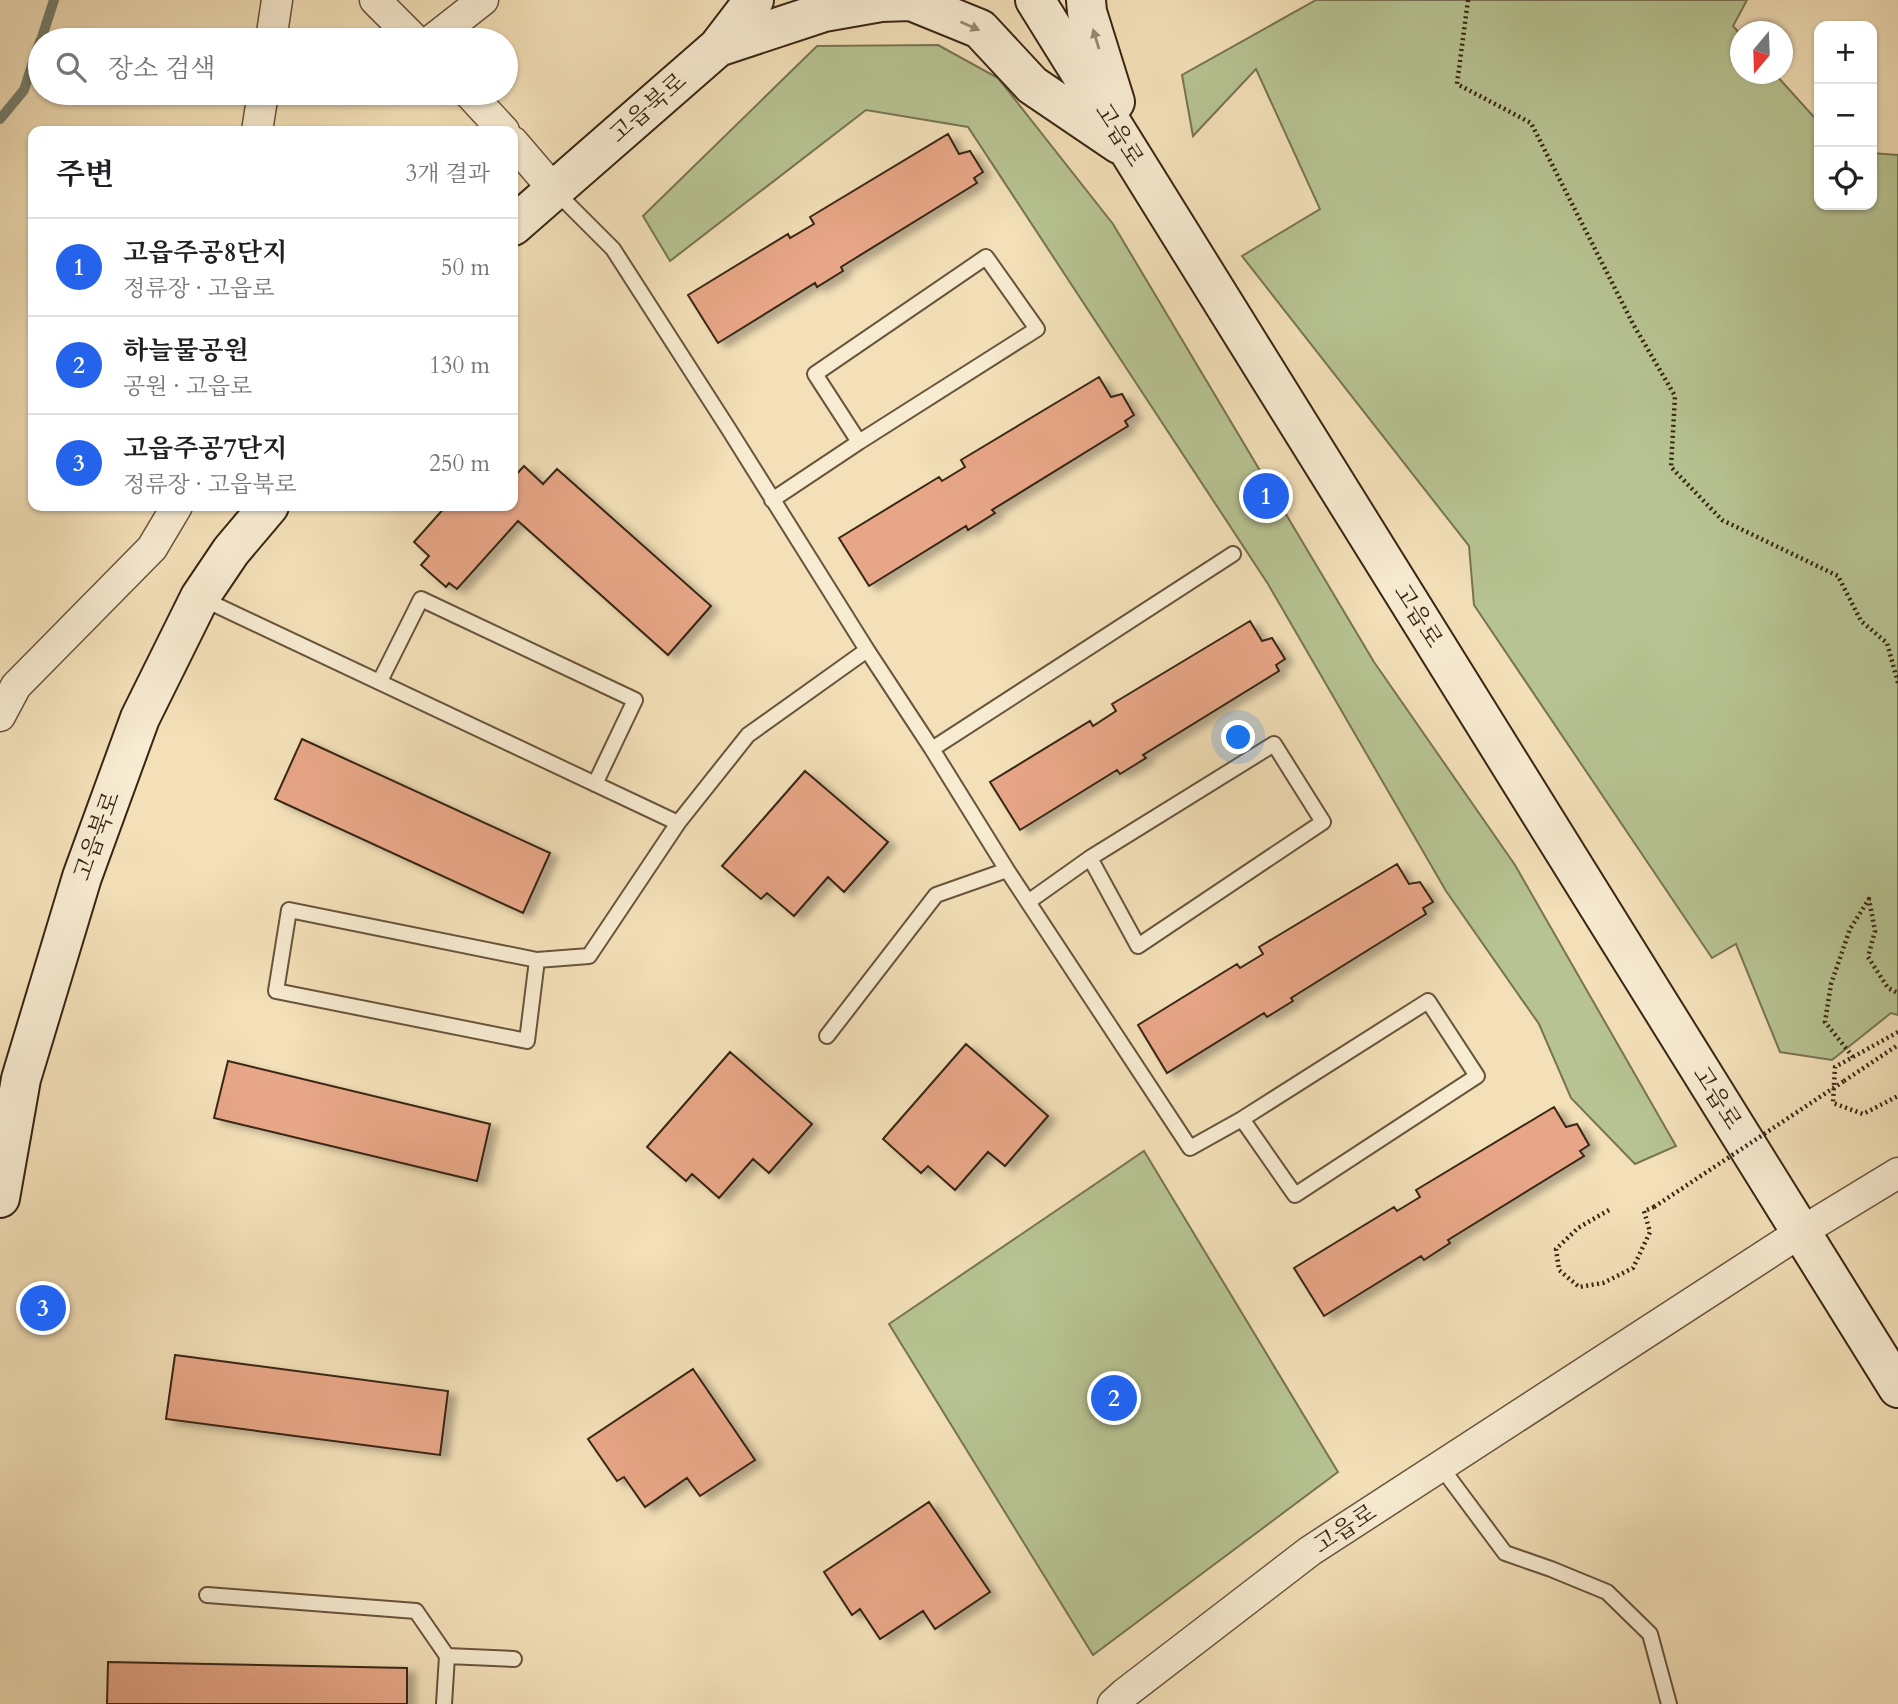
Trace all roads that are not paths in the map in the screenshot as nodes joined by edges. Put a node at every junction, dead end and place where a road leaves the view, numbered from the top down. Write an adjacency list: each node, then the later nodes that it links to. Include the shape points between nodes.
1 (277, 0): 8 (street)
2 (375, 0): 9 (street)
3 (483, 0): 10 (street)
4 (754, 0): 11 (street)
5 (792, 0): 11 (street, 고읍북로)
6 (1035, 0): 17 (street, 고읍로)
7 (1086, 0): 17 (street, one-way to 7)
8 (273, 28)
9 (403, 28)
10 (447, 28)
11 (718, 47): 17 (street, one-way to 17, via 824,12 911,1 980,29 1032,85); 18 (street, 고읍북로)
12 (261, 105): 14 (street)
13 (480, 105): 15 (street)
14 (258, 126)
15 (499, 126)
16 (518, 148): 18 (street)
17 (1129, 151): 40 (street, 고읍로)
18 (554, 190): 19 (street, 고읍북로); 21 (lane, via 613,249)
19 (518, 222)
20 (859, 442): 20 (lane, via 1037,329 986,257 815,374); 21 (lane)
21 (772, 499): 26 (lane)
22 (174, 511): 28 (street, via 152,548 16,686)
23 (265, 511): 25 (street, 고읍북로)
24 (1233, 554): 29 (lane)
25 (200, 597): 27 (lane); 39 (street, 고읍북로, via 140,718 82,877 21,1079)
26 (867, 650): 29 (lane); 31 (lane, via 748,736)
27 (380, 681): 30 (lane); 30 (lane, via 421,599 635,700)
28 (0, 716)
29 (932, 749): 33 (lane)
30 (595, 784): 31 (lane)
31 (678, 823): 35 (lane, via 589,956)
32 (1090, 858): 32 (lane, via 1274,744 1323,822 1138,946); 34 (lane)
33 (1007, 870): 34 (lane); 36 (lane, via 936,895)
34 (1028, 902): 37 (lane, via 1190,1148)
35 (537, 960): 35 (lane, via 289,910 276,991 527,1041)
36 (827, 1036)
37 (1242, 1119): 37 (lane, via 1428,1001 1477,1076 1295,1195)
38 (1898, 1173): 40 (street, 고읍로)
39 (0, 1198)
40 (1801, 1233): 41 (street, 고읍로); 42 (street, 고읍로)
41 (1898, 1388)
42 (1441, 1467): 47 (street, 고읍로, via 1310,1551); 48 (lane, via 1505,1553 1607,1592 1650,1634)
43 (207, 1595): 44 (lane, via 416,1611)
44 (447, 1656): 45 (lane); 46 (lane)
45 (514, 1659)
46 (444, 1704)
47 (1113, 1704)
48 (1669, 1704)

